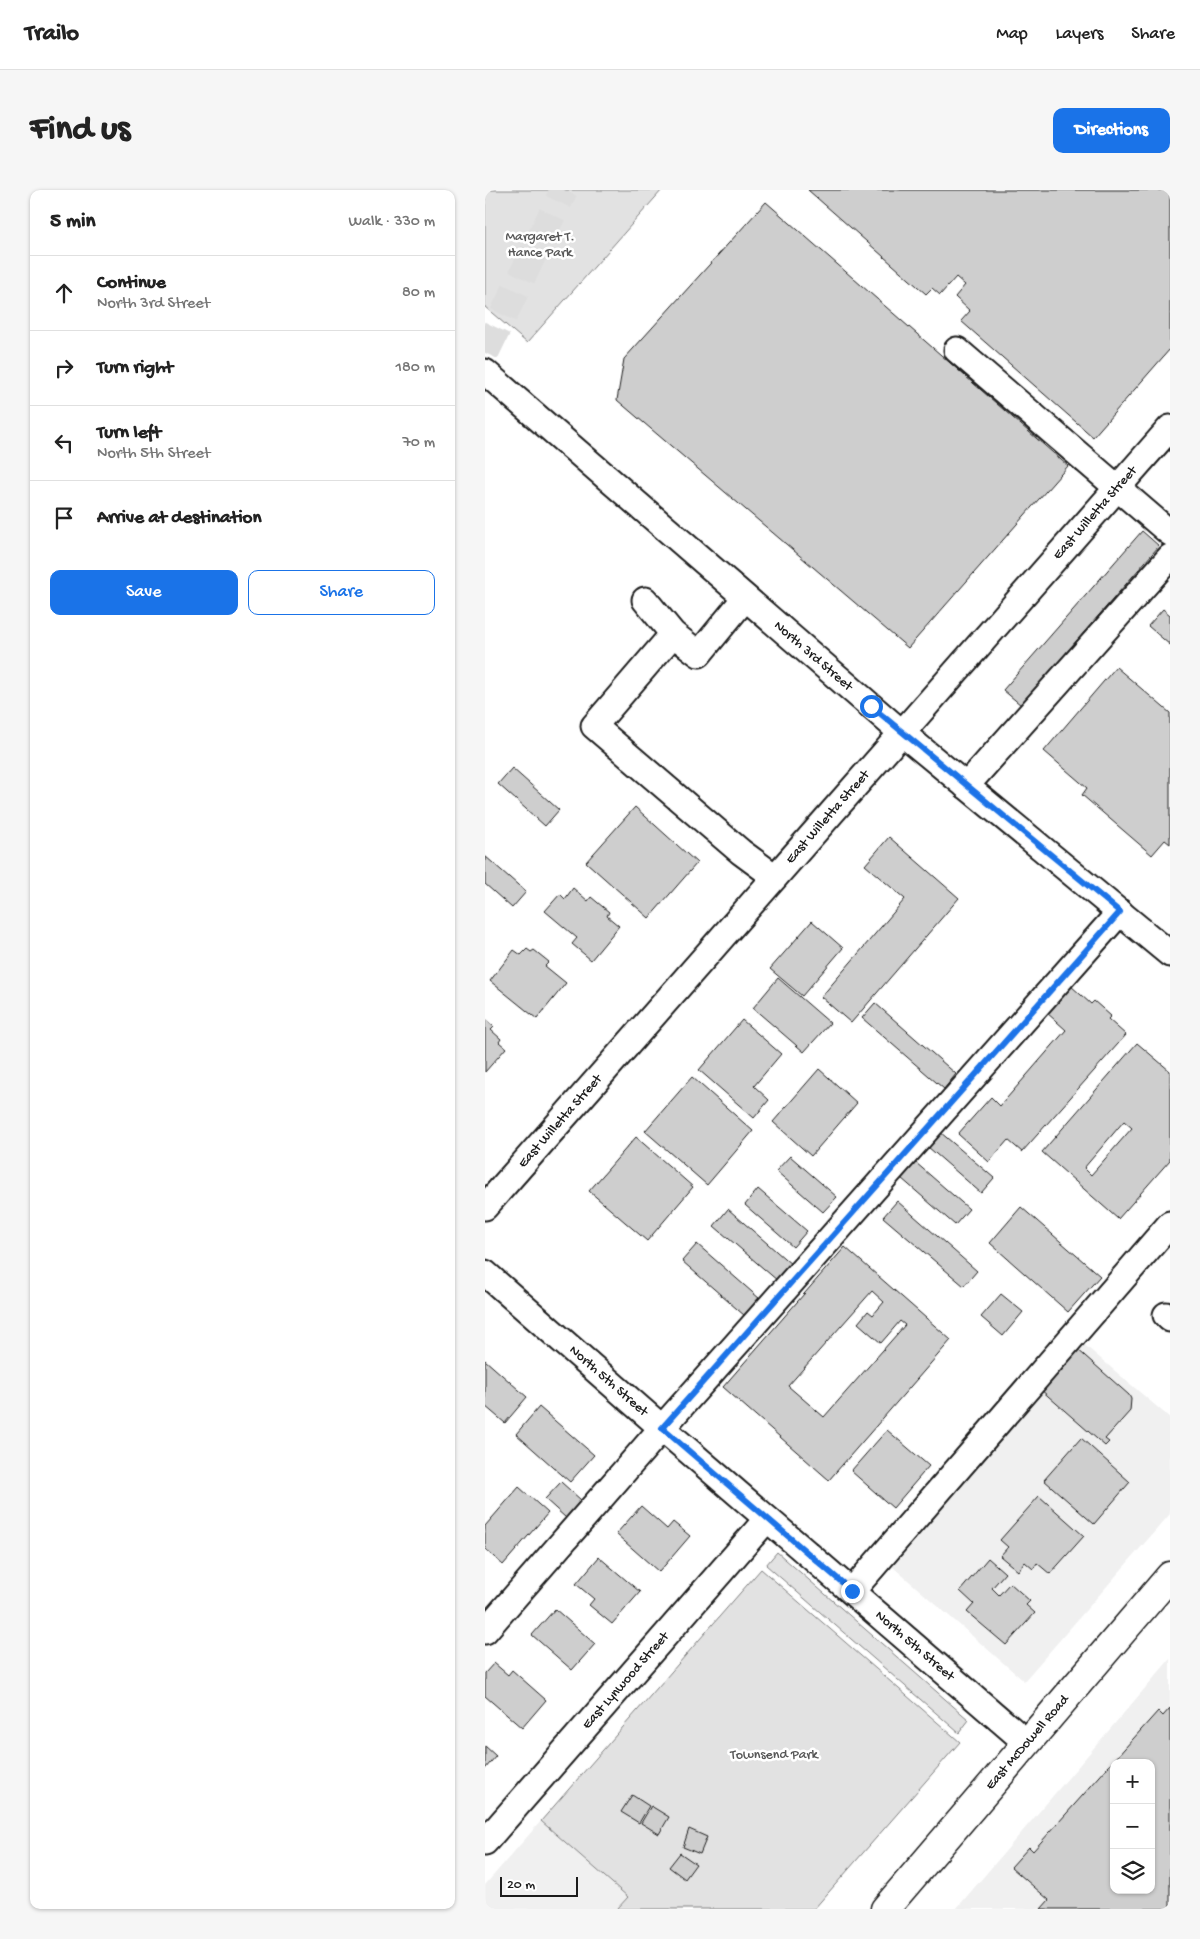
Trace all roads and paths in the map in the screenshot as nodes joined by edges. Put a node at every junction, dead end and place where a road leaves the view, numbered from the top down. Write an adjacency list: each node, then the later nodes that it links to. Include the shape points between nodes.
1 (957, 350): 4 (street)
2 (485, 372): 7 (street, North 3rd Street)
3 (1170, 428): 4 (street, East Willetta Street)
4 (1117, 488): 5 (street); 10 (street, East Willetta Street)
5 (1170, 534)
6 (1170, 557): 11 (street)
7 (745, 598): 9 (street, via 699,654); 10 (street, North 3rd Street)
8 (645, 600): 9 (street)
9 (673, 634): 12 (street, via 594,726)
10 (902, 733): 11 (street, North 3rd Street); 12 (street, East Willetta Street)
11 (966, 786): 13 (street, North 3rd Street)
12 (775, 878): 15 (street, East Willetta Street)
13 (1120, 912): 14 (street, North 3rd Street); 18 (street)
14 (1170, 954)
15 (485, 1207)
16 (1170, 1224): 21 (street)
17 (485, 1273): 18 (street, North 5th Street)
18 (662, 1428): 19 (street, North 5th Street); 22 (street)
19 (767, 1519): 21 (street, North 5th Street); 24 (street, East Lynwood Street)
20 (1170, 1576): 23 (main road, East McDowell Road)
21 (852, 1591): 23 (street, North 5th Street)
22 (485, 1631)
23 (1027, 1743): 25 (main road, East McDowell Road)
24 (485, 1842)
25 (885, 1909)

